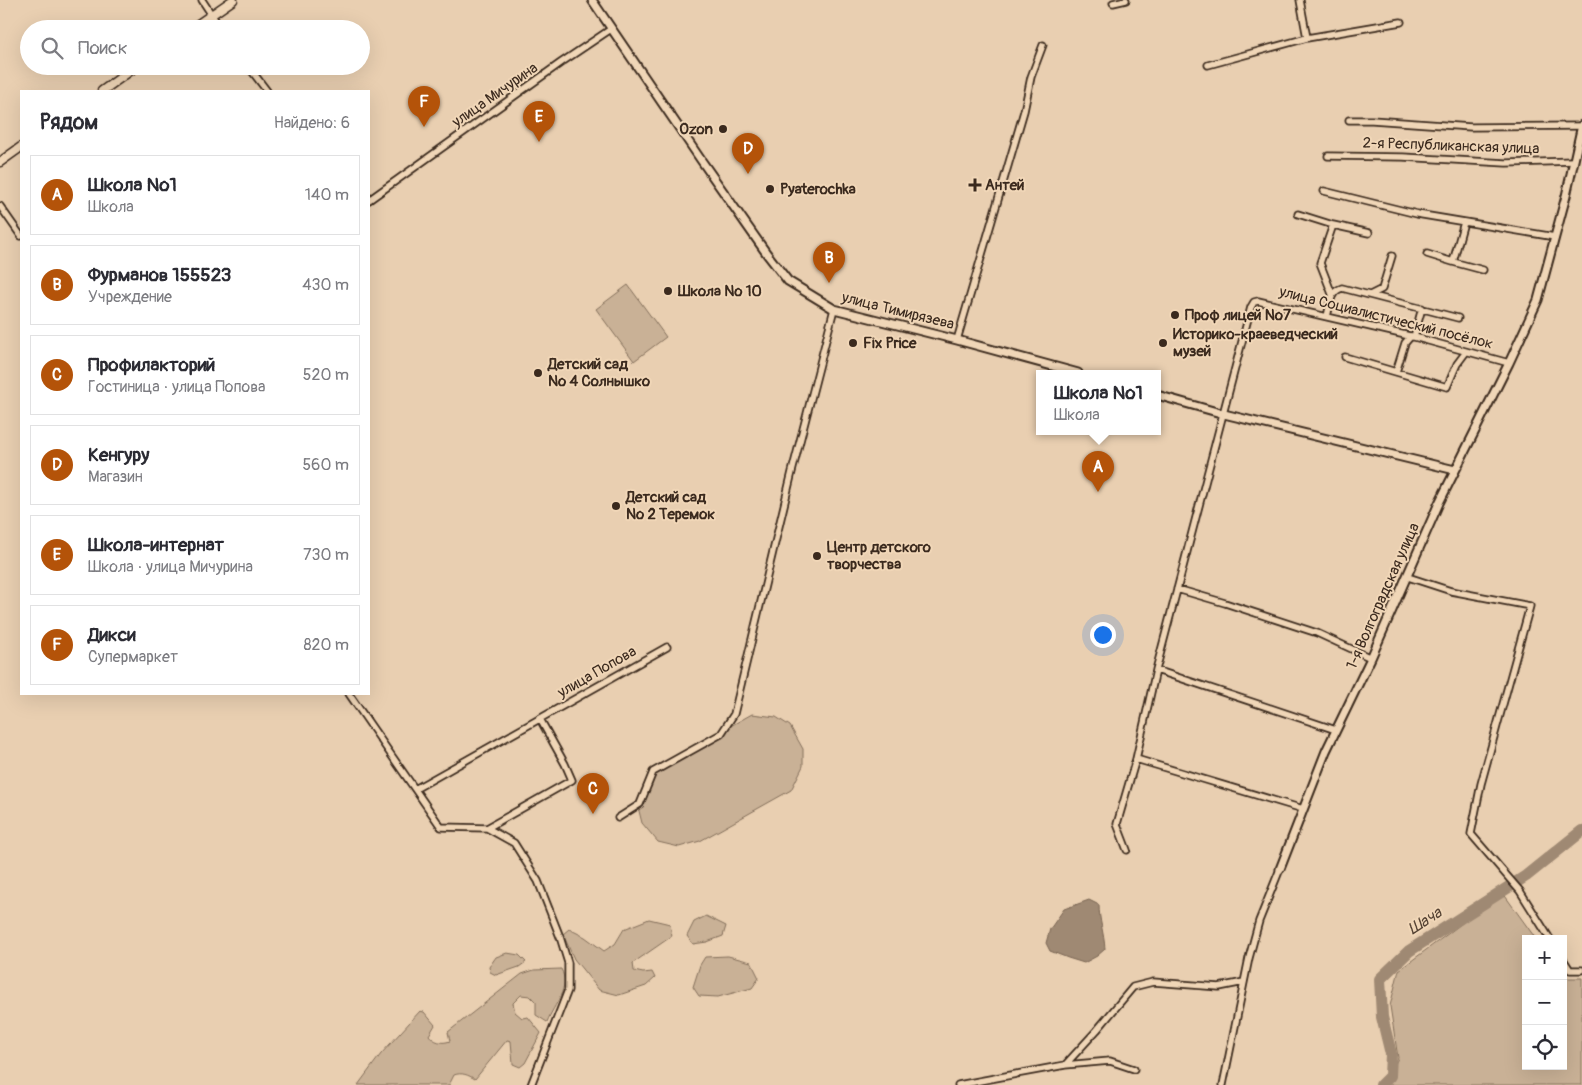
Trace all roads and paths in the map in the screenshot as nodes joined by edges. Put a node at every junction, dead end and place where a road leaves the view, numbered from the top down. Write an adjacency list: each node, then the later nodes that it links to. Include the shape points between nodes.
1 (202, 0): 7 (street)
2 (233, 0): 7 (main road)
3 (592, 0): 11 (street, улица Тимирязева)
4 (1126, 0): 6 (street)
5 (1300, 0): 12 (street)
6 (1113, 3)
7 (211, 15): 8 (main road); 9 (street)
8 (204, 20)
9 (215, 20)
10 (1401, 22): 12 (street)
11 (611, 29): 26 (street, улица Мичурина); 41 (street, улица Тимирязева, via 772,261 788,281)
12 (1308, 38): 14 (street)
13 (1043, 45): 45 (street, via 1031,77)
14 (1208, 66)
15 (124, 75): 17 (main road)
16 (255, 75): 18 (street)
17 (103, 90)
18 (266, 90)
19 (1349, 120): 20 (street, 2-я Республиканская улица, via 1472,127)
20 (1582, 125): 23 (street, 1-я Волгоградская улица)
21 (20, 148): 24 (main road)
22 (1328, 156): 23 (street, 2-я Республиканская улица)
23 (1573, 161): 33 (street, 1-я Волгоградская улица)
24 (0, 162)
25 (1324, 191): 29 (street)
26 (370, 199)
27 (0, 206): 32 (street)
28 (1298, 214): 30 (street)
29 (1464, 222): 33 (street); 36 (street)
30 (1333, 225): 31 (street); 38 (street, via 1320,263)
31 (1369, 233)
32 (20, 235)
33 (1555, 237): 48 (street, 1-я Волгоградская улица, via 1538,300)
34 (1427, 254): 36 (street)
35 (1392, 256): 39 (street, via 1382,289)
36 (1453, 262): 37 (street)
37 (1483, 270)
38 (1332, 294): 39 (street, via 1342,288); 42 (street)
39 (1370, 295): 40 (street)
40 (1422, 308): 43 (street); 44 (street)
41 (834, 309): 45 (street, улица Тимирязева); 65 (street, via 734,714 721,734 652,772 640,804)
42 (1327, 317): 44 (street, улица Социалистический посёлок); 52 (street, улица Социалистический посёлок, via 1254,302)
43 (1458, 318)
44 (1413, 337): 46 (street, улица Социалистический посёлок); 50 (street, via 1405,343)
45 (957, 340): 49 (street, улица Тимирязева)
46 (1466, 352): 48 (street, улица Социалистический посёлок); 50 (street, via 1447,387)
47 (1345, 357): 50 (street)
48 (1509, 363): 53 (street, 1-я Волгоградская улица)
49 (1067, 370)
50 (1396, 372)
51 (1161, 396): 52 (street)
52 (1224, 414): 53 (street); 55 (street, улица Социалистический посёлок)
53 (1456, 470): 54 (street, 1-я Волгоградская улица)
54 (1408, 577): 57 (street, 1-я Волгоградская улица); 69 (street, via 1451,591 1530,606 1481,784 1471,834 1520,891)
55 (1177, 590): 57 (street, via 1317,633); 58 (street, улица Социалистический посёлок)
56 (667, 647): 60 (street, улица Попова)
57 (1371, 658): 61 (street, 1-я Волгоградская улица)
58 (1156, 670): 61 (street); 62 (street, улица Социалистический посёлок)
59 (350, 695): 63 (street)
60 (540, 719): 63 (street, улица Попова); 66 (street, via 572,780)
61 (1336, 730): 64 (street, 1-я Волгоградская улица)
62 (1136, 759): 64 (street); 67 (street, улица Социалистический посёлок, via 1117,824)
63 (415, 789): 66 (street, via 441,827)
64 (1303, 809): 68 (street, 1-я Волгоградская улица)
65 (618, 818)
66 (487, 828): 75 (street, via 514,843 538,881 568,963 568,990)
67 (1127, 850)
68 (1280, 869): 72 (street, 1-я Волгоградская улица, via 1259,921)
69 (1548, 935)
70 (1567, 965): 71 (street, via 1570,970)
71 (1582, 970)
72 (1244, 982): 73 (street, via 1219,987 1153,982 1133,988); 77 (street, 1-я Волгоградская улица)
73 (1065, 1065): 74 (street, via 1110,1061); 76 (street)
74 (1134, 1069)
75 (531, 1085)
76 (958, 1085)
77 (1223, 1085)

